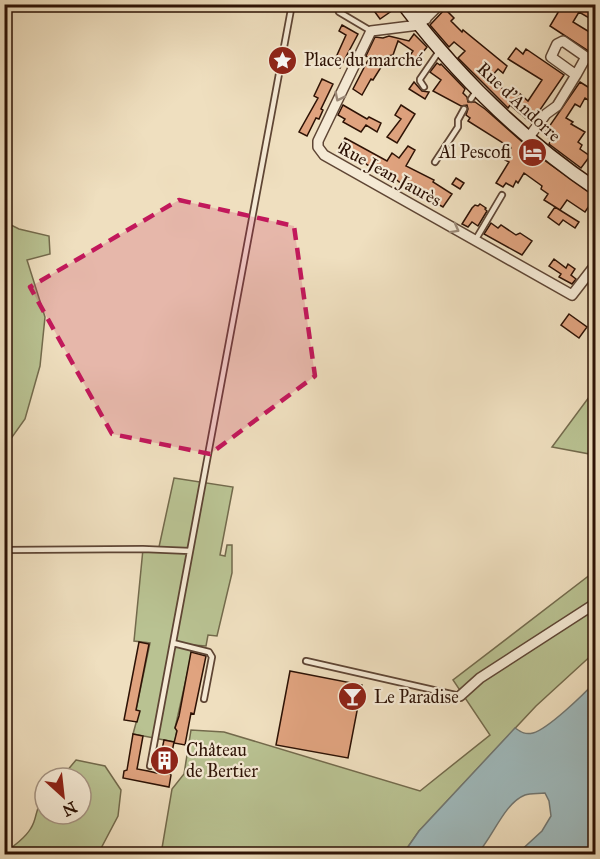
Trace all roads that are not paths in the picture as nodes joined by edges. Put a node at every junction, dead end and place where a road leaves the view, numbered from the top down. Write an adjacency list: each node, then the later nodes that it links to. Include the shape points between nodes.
1 (292, 4): 19 (lane)
2 (403, 4): 6 (main road, Rue d'Andorre)
3 (413, 4): 6 (street)
4 (440, 4): 6 (street)
5 (339, 12): 7 (lane)
6 (423, 22): 7 (street); 8 (main road, Rue d'Andorre)
7 (371, 31): 16 (street, Rue Jean Jaurès, one-way to 16, via 318,147 324,155)
8 (440, 50): 10 (lane, via 420,79); 12 (main road, Rue d'Andorre, via 474,95)
9 (576, 75): 12 (street, via 557,106 546,114)
10 (424, 87)
11 (464, 109): 13 (lane, via 458,127)
12 (530, 137): 14 (main road, Rue d'Andorre, via 568,171)
13 (435, 162)
14 (596, 189)
15 (502, 195): 16 (lane)
16 (475, 240): 17 (street, Rue Jean Jaurès, via 572,295)
17 (596, 264)
18 (4, 550): 19 (lane)
19 (190, 551): 21 (lane)
20 (596, 603): 23 (street, via 480,678)
21 (173, 643): 24 (lane, via 209,652 212,657); 25 (lane)
22 (306, 661): 23 (lane)
23 (459, 696)
24 (204, 699)
25 (150, 766)

